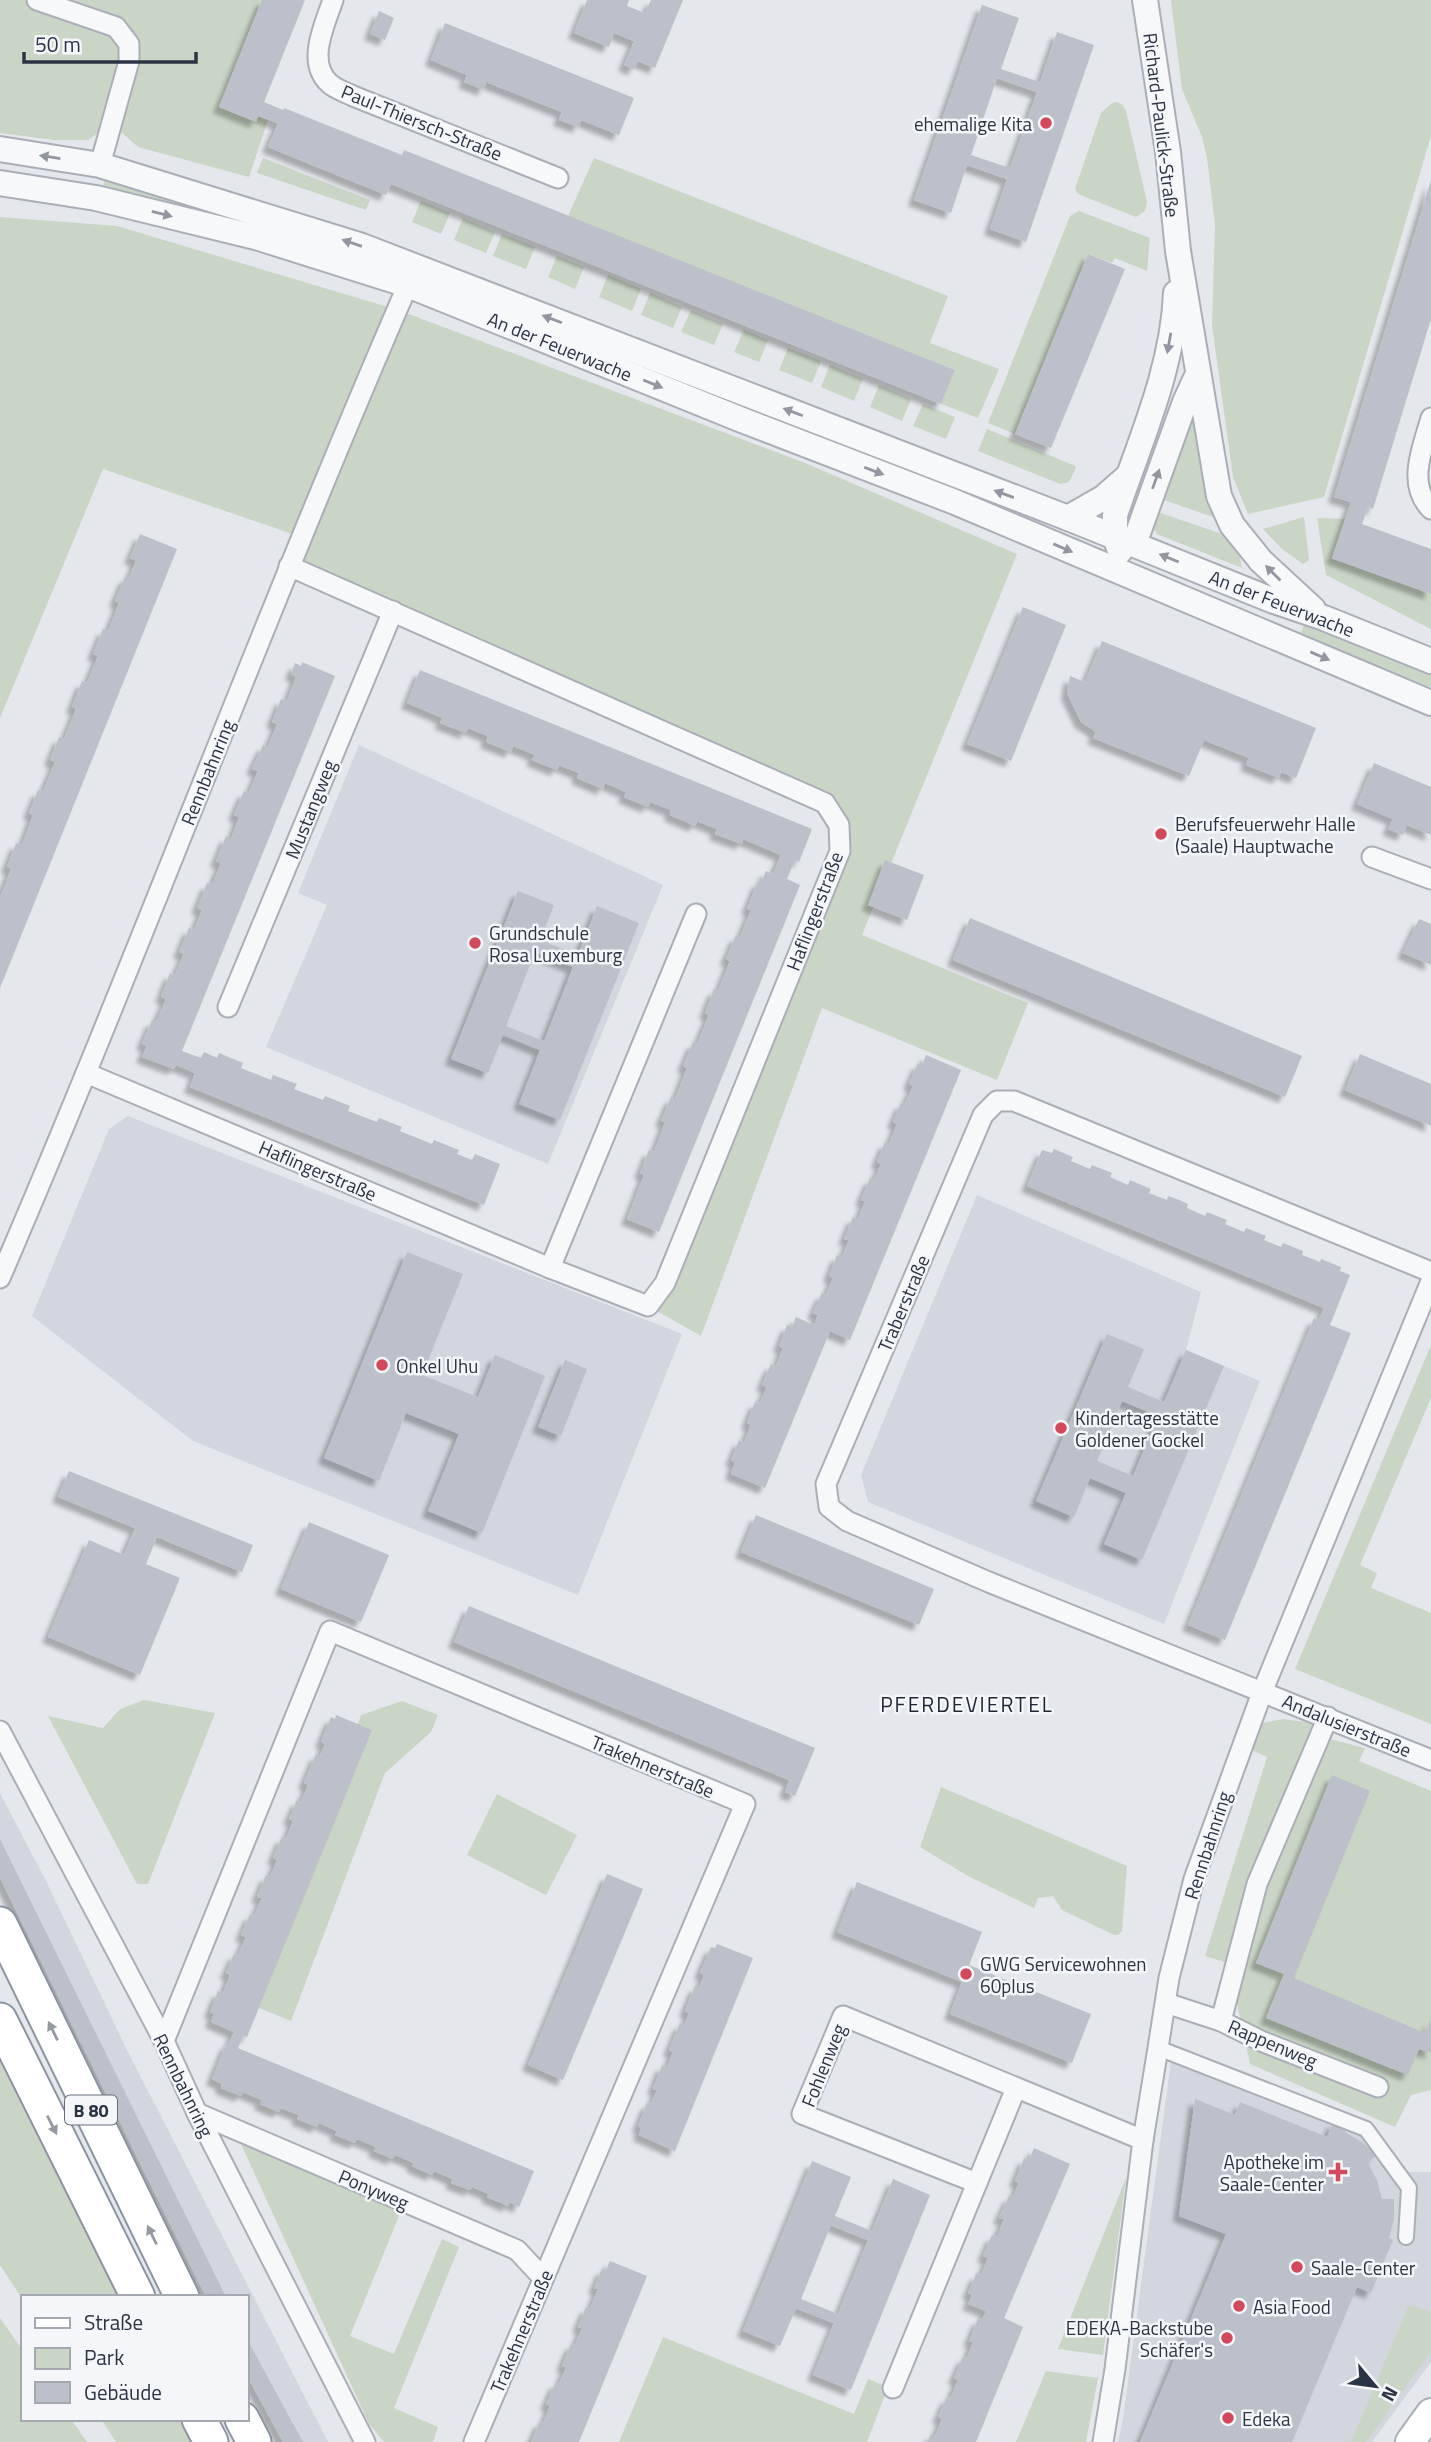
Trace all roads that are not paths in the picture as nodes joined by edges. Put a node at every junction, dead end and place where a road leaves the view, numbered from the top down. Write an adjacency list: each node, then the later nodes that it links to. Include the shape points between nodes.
1 (37, 0): 5 (street, via 116,27 128,44 129,61)
2 (333, 0): 6 (street, Paul-Thiersch-Straße, via 318,52 320,72 330,84)
3 (1145, 0): 8 (street, Richard-Paulick-Straße)
4 (0, 149): 5 (street, An der Feuerwache, one-way to 4)
5 (100, 165): 9 (street, An der Feuerwache, one-way to 5, via 327,234)
6 (558, 177)
7 (0, 183): 9 (street, An der Feuerwache, one-way to 9, via 96,198)
8 (1178, 251): 10 (street, Richard-Paulick-Straße); 12 (street, Richard-Paulick-Straße, one-way to 12, via 1168,352)
9 (413, 275): 14 (street, An der Feuerwache, one-way to 9); 15 (street, An der Feuerwache, one-way to 15, via 742,420 955,502); 16 (street, Rennbahnring)
10 (1197, 376): 15 (street, one-way to 10); 18 (street, Richard-Paulick-Straße, one-way to 10, via 1269,569 1232,525 1219,496)
11 (1431, 418): 13 (street, via 1418,475 1421,495)
12 (1127, 477): 14 (street, via 1103,498); 15 (street, Richard-Paulick-Straße, via 1115,515)
13 (1431, 509)
14 (1068, 517): 15 (street, An der Feuerwache)
15 (1118, 550): 18 (street, An der Feuerwache, one-way to 15); 20 (street, An der Feuerwache, one-way to 20, via 1145,581)
16 (289, 566): 17 (street, Haflingerstraße); 25 (street, Rennbahnring)
17 (393, 611): 24 (street, Mustangweg); 26 (street, Haflingerstraße, via 825,803 839,825 840,851 665,1283 649,1306)
18 (1324, 618): 19 (street, An der Feuerwache)
19 (1431, 661)
20 (1431, 703)
21 (1372, 857): 22 (street)
22 (1431, 879)
23 (696, 914): 26 (street)
24 (229, 1007)
25 (86, 1073): 26 (street, Haflingerstraße); 28 (street, Rennbahnring)
26 (550, 1268)
27 (1431, 1272): 30 (street, Traberstraße, via 1014,1101 997,1101 983,1115 826,1484 829,1507 847,1521)
28 (0, 1279)
29 (1431, 1281): 30 (street, Rennbahnring)
30 (1263, 1690): 31 (street, Andalusierstraße); 35 (street, Rennbahnring, via 1194,1879)
31 (1328, 1717): 33 (street, Andalusierstraße); 37 (street, via 1257,1884)
32 (0, 1731): 38 (street, Rennbahnring)
33 (1431, 1760)
34 (0, 1924): 48 (highway, B 80, one-way to 34)
35 (1166, 2003): 37 (street, Rappenweg); 39 (street, Rennbahnring)
36 (0, 2020): 47 (highway, B 80, one-way to 47)
37 (1221, 2021): 40 (street, Rappenweg)
38 (164, 2041): 42 (street, Rennbahnring); 46 (street, Trakehnerstraße, via 330,1631 745,1804)
39 (1158, 2048): 43 (street, Rennbahnring); 45 (street, via 1366,2129 1409,2188)
40 (1378, 2087)
41 (1016, 2088): 43 (street, Fohlenweg); 44 (street); 44 (street, Fohlenweg, via 843,2016 802,2113)
42 (197, 2113): 46 (street, Ponyweg, via 517,2250); 55 (street, Rennbahnring)
43 (1143, 2140): 57 (street, Rennbahnring)
44 (977, 2183): 49 (street)
45 (1406, 2237)
46 (543, 2278): 56 (street, Trakehnerstraße)
47 (137, 2295)
48 (181, 2295)
49 (893, 2388)
50 (1431, 2413): 58 (main road)
51 (201, 2421): 53 (highway)
52 (243, 2421): 54 (highway)
53 (211, 2442)
54 (254, 2442)
55 (365, 2442)
56 (474, 2442)
57 (1103, 2442)
58 (1410, 2442)

